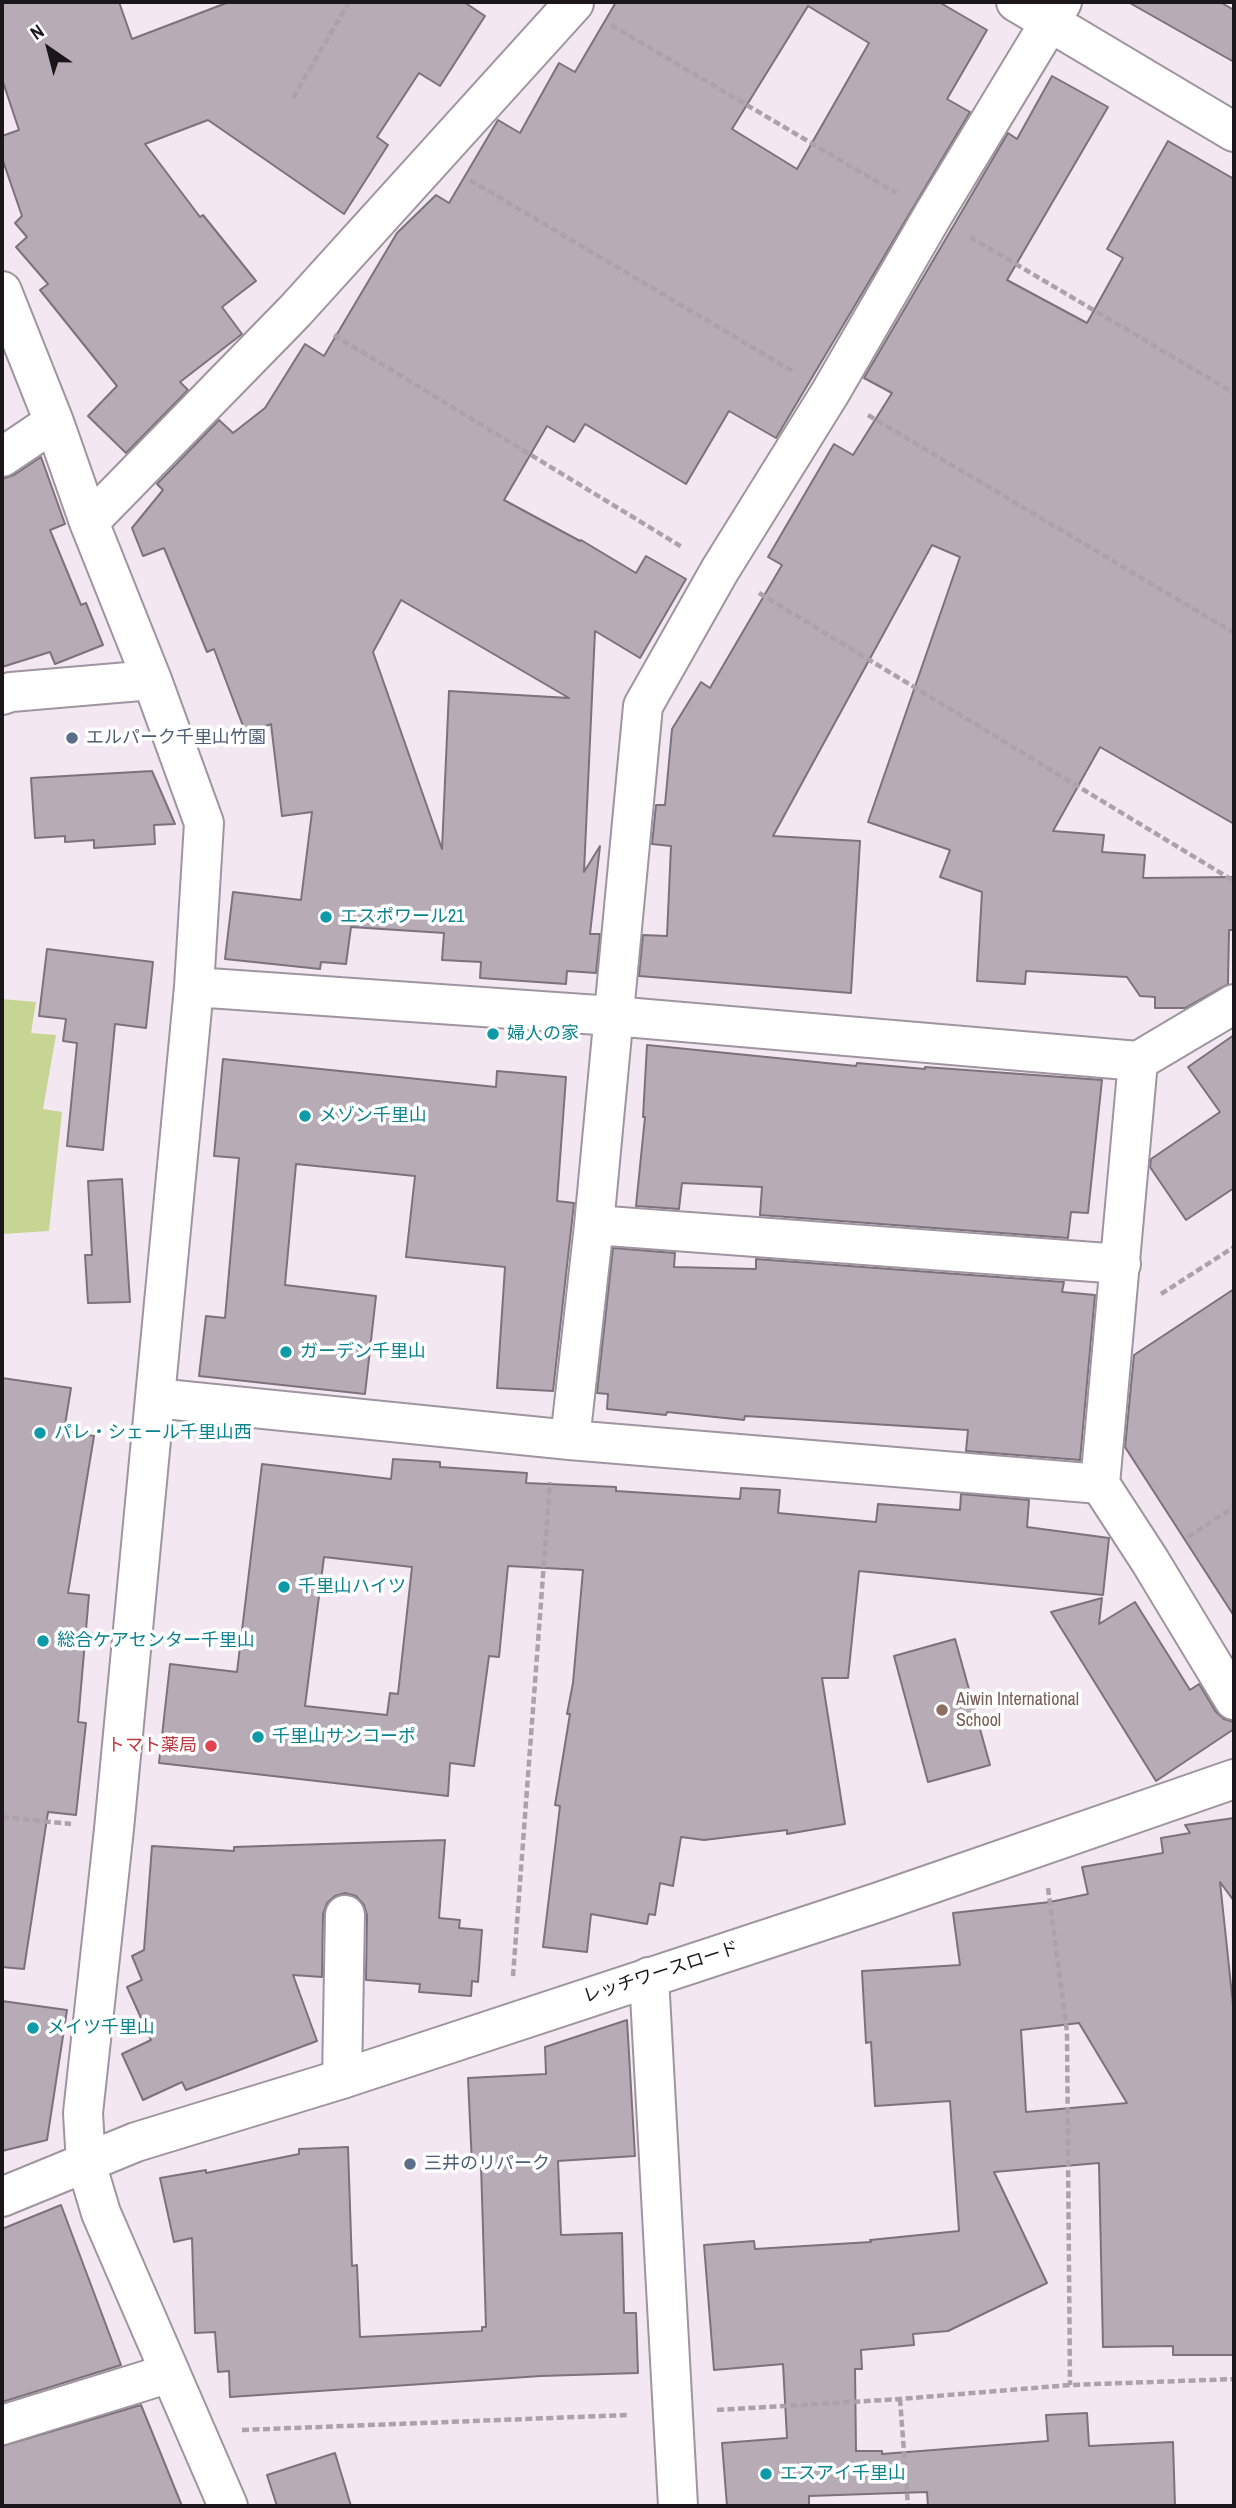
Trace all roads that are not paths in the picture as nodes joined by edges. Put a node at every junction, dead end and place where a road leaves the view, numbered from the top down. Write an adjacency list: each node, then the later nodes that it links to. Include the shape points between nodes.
1 (1016, 2): 3 (street)
2 (574, 4): 8 (street, via 295,311)
3 (1056, 12): 4 (street); 13 (street, via 643,706)
4 (1234, 132)
5 (2, 291): 6 (street)
6 (54, 422): 7 (street); 8 (street)
7 (2, 457)
8 (89, 522): 9 (street)
9 (152, 680): 10 (street); 11 (street, via 204,823)
10 (2, 695)
11 (194, 987): 13 (street); 17 (street)
12 (1234, 1004): 14 (street)
13 (613, 1016): 14 (street); 15 (street)
14 (1138, 1061): 16 (street)
15 (594, 1225): 16 (street); 18 (street)
16 (1121, 1264): 19 (street)
17 (155, 1398): 18 (street); 25 (street, via 83,2113)
18 (569, 1440): 19 (street)
19 (1100, 1483): 20 (street)
20 (1234, 1700)
21 (1234, 1779): 23 (street, レッチワースロード)
22 (345, 1915): 24 (street)
23 (649, 1977): 24 (street, レッチワースロード); 30 (street)
24 (342, 2079): 25 (street, レッチワースロード, via 135,2142)
25 (86, 2163): 26 (street, レッチワースロード); 27 (street, via 101,2213)
26 (2, 2197)
27 (170, 2373): 28 (street); 29 (street)
28 (2, 2425)
29 (228, 2506)
30 (678, 2506)

